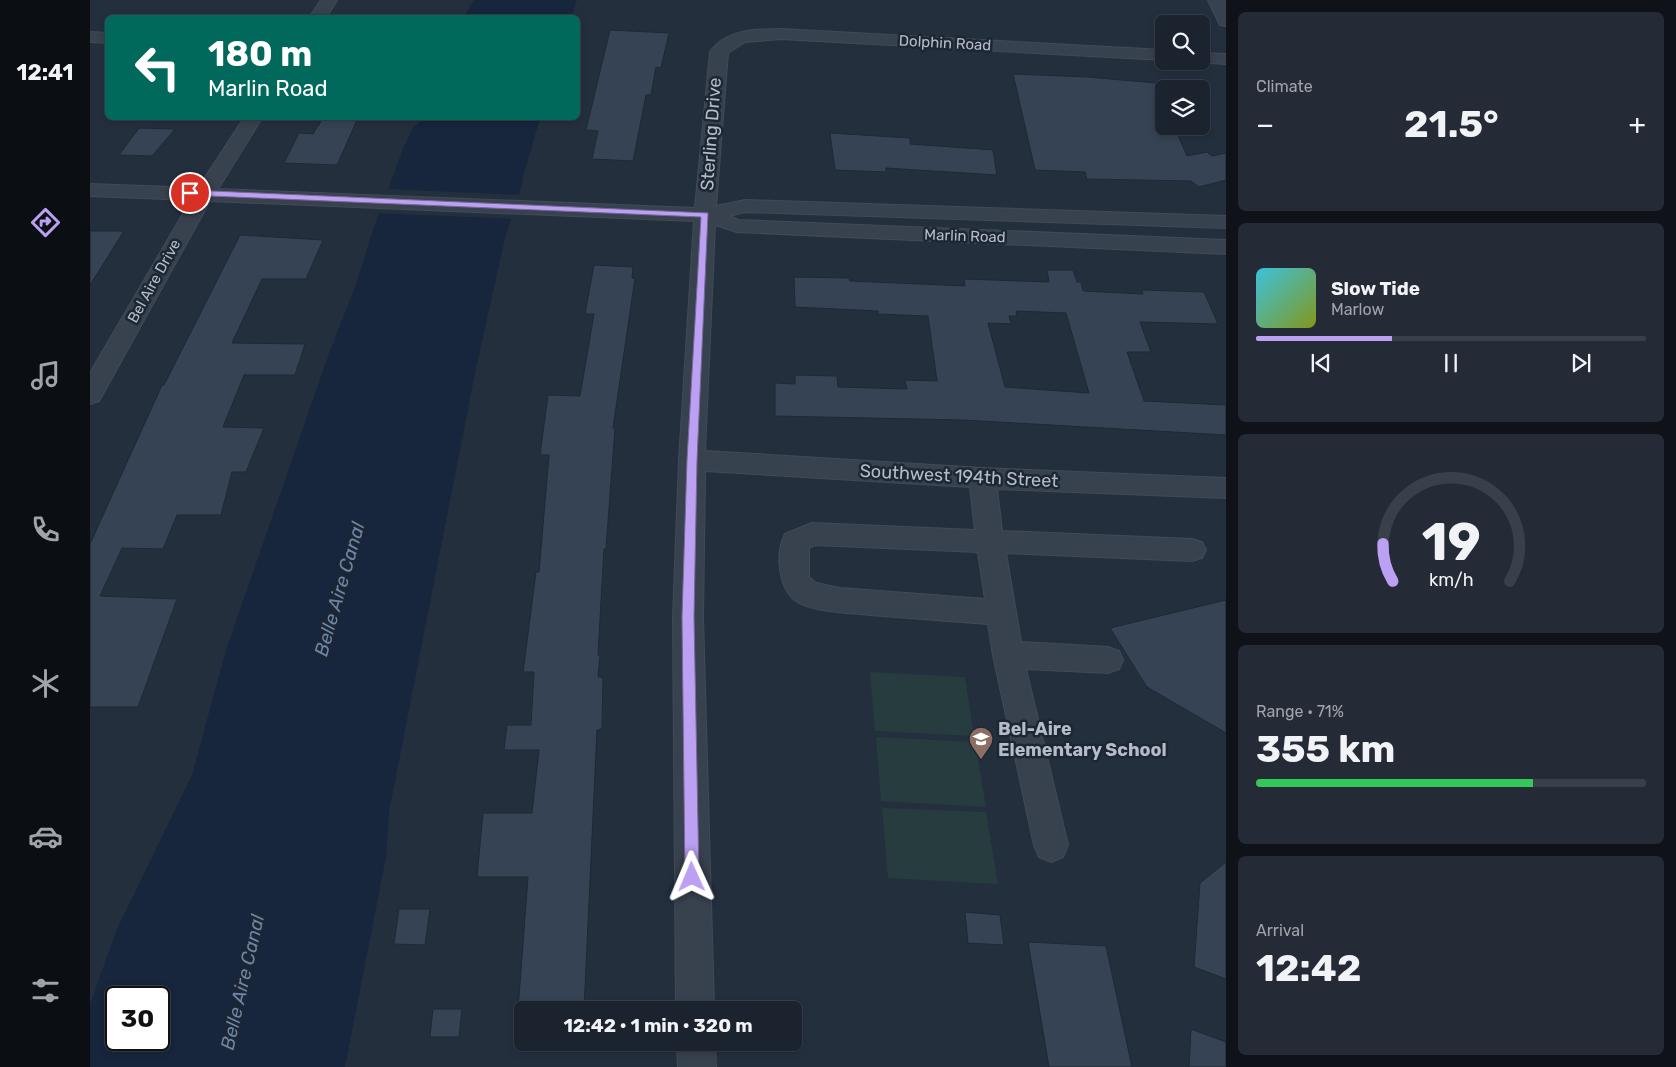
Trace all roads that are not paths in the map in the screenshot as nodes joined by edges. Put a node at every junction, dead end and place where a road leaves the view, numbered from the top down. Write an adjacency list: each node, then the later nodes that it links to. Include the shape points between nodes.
1 (329, 0): 3 (street)
2 (1216, 0): 4 (street)
3 (319, 15)
4 (1226, 21)
5 (90, 37): 6 (street)
6 (105, 38)
7 (728, 42): 8 (street, Dolphin Road, via 747,36 781,34); 14 (street, Sterling Drive, via 717,57)
8 (1155, 55)
9 (1210, 58): 10 (street)
10 (1226, 59)
11 (252, 120): 13 (street, Bel Aire Drive)
12 (90, 190): 13 (street, Marlin Road)
13 (206, 193): 14 (street, Marlin Road); 17 (street, Bel Aire Drive)
14 (705, 215): 15 (street, Marlin Road, via 744,206); 16 (street, Marlin Road, via 737,226); 18 (street, Sterling Drive)
15 (1226, 222)
16 (1226, 247)
17 (90, 395)
18 (692, 460): 19 (street, Southwest 194th Street); 27 (street, Sterling Drive, via 688,617)
19 (982, 478): 20 (street, Southwest 194th Street); 21 (street)
20 (1226, 488)
21 (990, 543): 22 (street); 23 (street); 23 (street, via 812,534 796,542 795,581 808,594 840,600)
22 (1192, 550)
23 (1001, 613): 24 (street)
24 (1008, 655): 25 (street); 26 (street)
25 (1108, 660)
26 (1051, 845)
27 (695, 1001)
28 (696, 1051): 29 (street)
29 (697, 1067)

